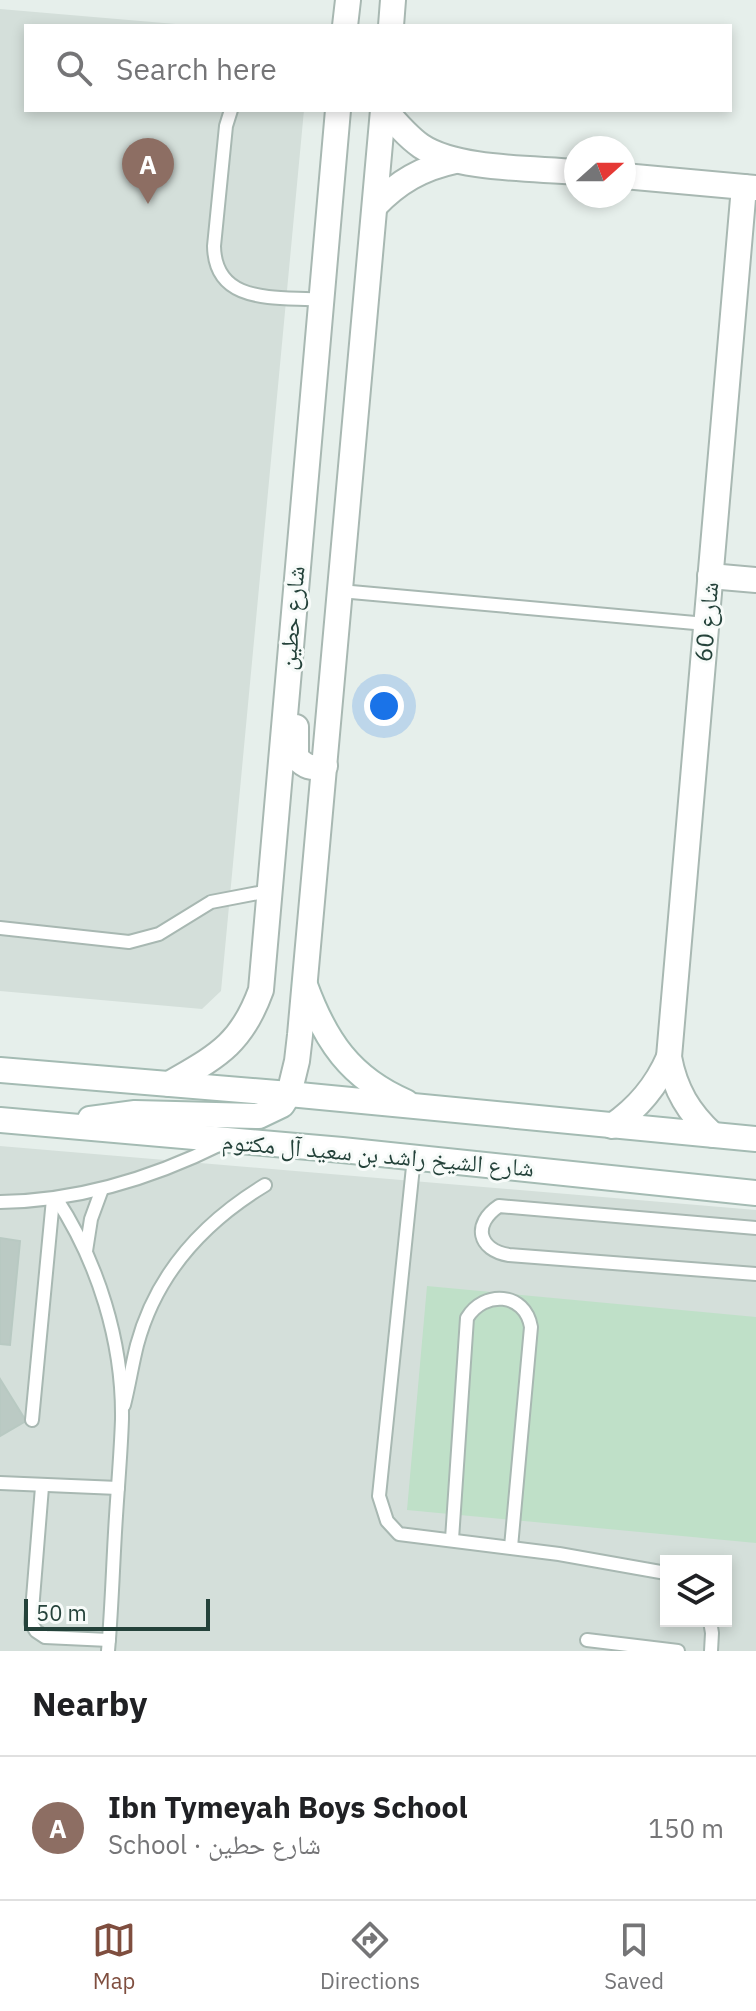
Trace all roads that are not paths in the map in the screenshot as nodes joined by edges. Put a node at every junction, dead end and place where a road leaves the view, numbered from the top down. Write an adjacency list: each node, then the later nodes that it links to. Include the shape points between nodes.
1 (348, 0): 3 (street)
2 (393, 0): 4 (street)
3 (345, 24)
4 (391, 24)
5 (230, 112): 14 (lane, via 214,246 219,272 250,294)
6 (338, 112): 14 (street, شارع حطين)
7 (384, 112): 13 (street, شارع حطين)
8 (386, 112): 9 (street, via 422,147)
9 (455, 161): 10 (street); 13 (street, via 403,181)
10 (564, 171)
11 (636, 177): 12 (street)
12 (750, 187): 15 (street, شارع 60)
13 (375, 206): 17 (street, شارع حطين)
14 (321, 300): 19 (street, شارع حطين)
15 (710, 576): 16 (street); 18 (street, شارع 60)
16 (756, 580)
17 (340, 591): 18 (lane); 20 (street, شارع حطين)
18 (706, 624): 24 (street, شارع 60)
19 (290, 638): 20 (street, via 299,665 296,757 303,765); 21 (street, شارع حطين)
20 (325, 766): 23 (street, شارع حطين)
21 (269, 891): 22 (lane, via 211,902 159,934 129,942); 26 (street, شارع حطين, via 261,990 252,1014 220,1053)
22 (0, 928)
23 (305, 985): 27 (street, شارع حطين); 28 (street, via 335,1049 360,1075)
24 (669, 1057): 31 (street, شارع 60, via 643,1100); 32 (street, شارع 60, via 688,1108)
25 (0, 1070): 26 (street, شارع الشيخ راشد بن سعيد آل مكتوم)
26 (169, 1084): 27 (street, شارع الشيخ راشد بن سعيد آل مكتوم)
27 (289, 1094): 28 (street, شارع الشيخ راشد بن سعيد آل مكتوم); 30 (street, via 282,1105 259,1116 124,1113)
28 (423, 1109): 31 (street, شارع الشيخ راشد بن سعيد آل مكتوم)
29 (0, 1120): 30 (street, شارع الشيخ راشد بن سعيد آل مكتوم)
30 (60, 1125): 34 (street, شارع الشيخ راشد بن سعيد آل مكتوم)
31 (612, 1126): 32 (street, شارع الشيخ راشد بن سعيد آل مكتوم)
32 (713, 1135): 33 (street, شارع الشيخ راشد بن سعيد آل مكتوم)
33 (756, 1139)
34 (226, 1141): 35 (street, شارع الشيخ راشد بن سعيد آل مكتوم); 37 (lane)
35 (414, 1157): 38 (street, شارع الشيخ راشد بن سعيد آل مكتوم); 49 (lane, via 379,1496 387,1521 399,1534)
36 (265, 1185): 44 (lane, via 208,1225 165,1280 138,1344)
37 (102, 1189): 39 (lane); 42 (lane)
38 (756, 1193)
39 (54, 1199): 40 (lane); 42 (lane); 45 (lane)
40 (0, 1202)
41 (756, 1228): 43 (lane, via 499,1206 487,1214 481,1228 484,1242 495,1253)
42 (86, 1251): 44 (lane, via 112,1330)
43 (756, 1274)
44 (122, 1416): 48 (lane)
45 (32, 1420)
46 (0, 1483): 47 (lane)
47 (42, 1487): 48 (lane); 54 (lane, via 31,1623 45,1637)
48 (118, 1488): 54 (lane)
49 (452, 1539): 50 (lane); 50 (lane, via 467,1318 491,1299 517,1302 531,1327)
50 (511, 1547): 51 (lane)
51 (660, 1572)
52 (711, 1627): 56 (lane)
53 (587, 1640): 55 (lane)
54 (108, 1646)
55 (678, 1651)
56 (711, 1651)

